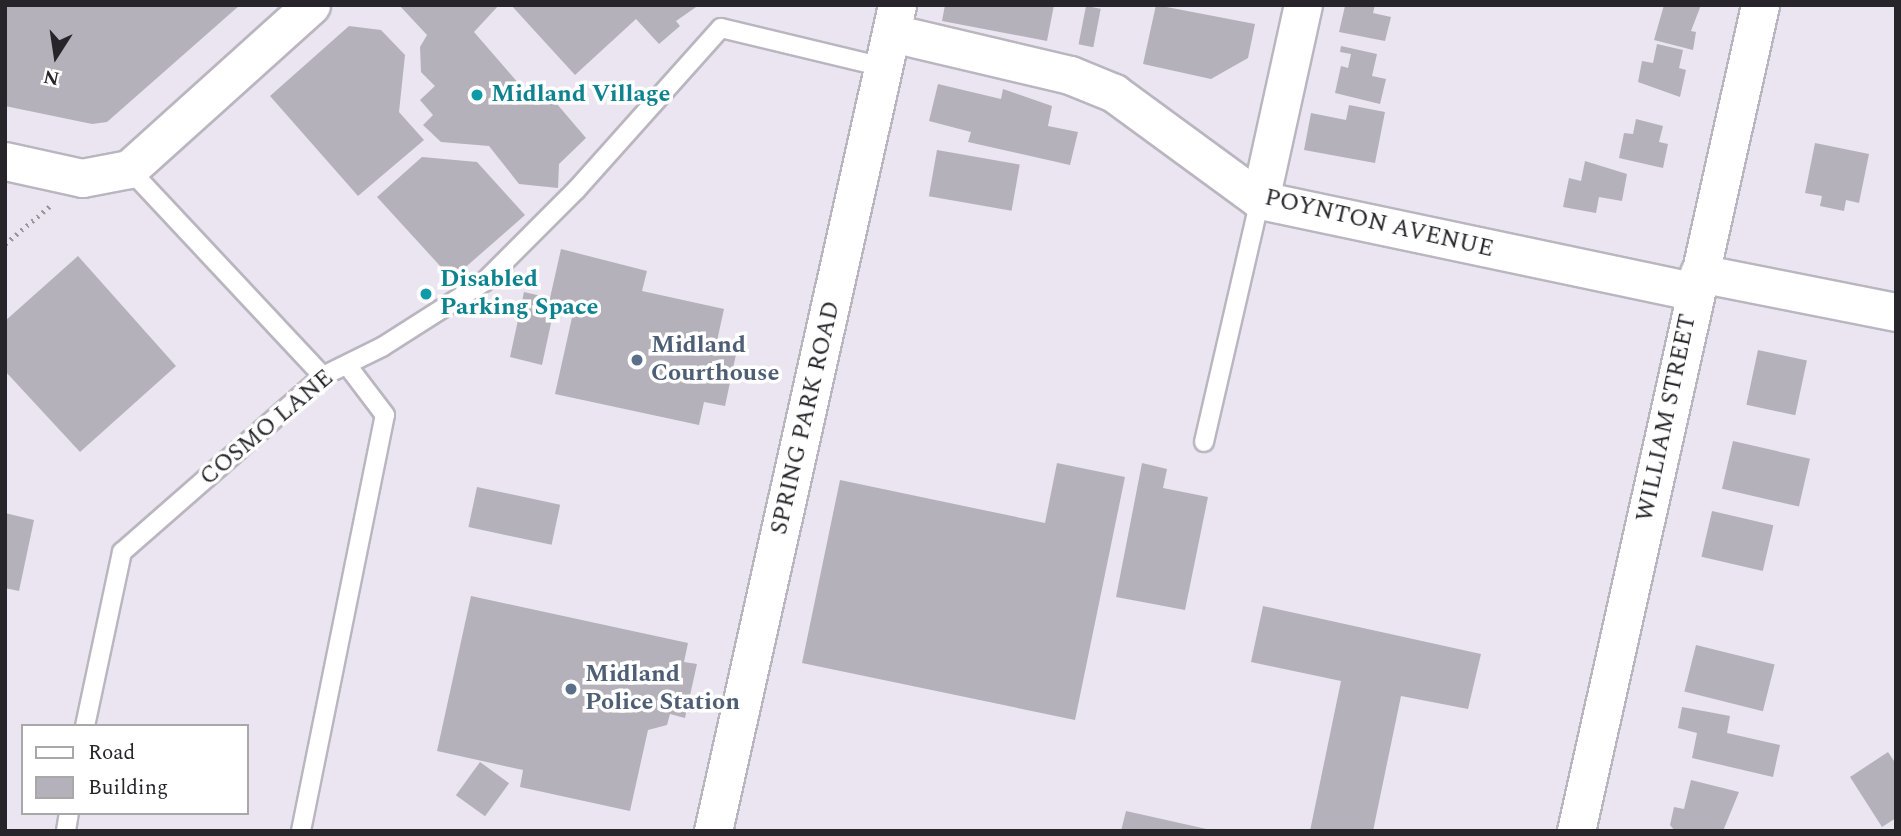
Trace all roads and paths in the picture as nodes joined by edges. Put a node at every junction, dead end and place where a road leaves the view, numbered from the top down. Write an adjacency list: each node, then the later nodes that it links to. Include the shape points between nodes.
1 (311, 5): 6 (street)
2 (1303, 5): 8 (street)
3 (1760, 5): 10 (street, WILLIAM STREET)
4 (891, 35): 8 (street, POYNTON AVENUE, via 1070,75 1114,93); 12 (lane, COSMO LANE, via 721,27 576,190 484,282); 17 (street, SPRING PARK ROAD)
5 (5, 161): 7 (street)
6 (129, 169): 7 (street); 13 (lane)
7 (82, 178): 9 (path)
8 (1259, 200): 10 (street, POYNTON AVENUE); 14 (lane)
9 (5, 244)
10 (1697, 283): 11 (street, POYNTON AVENUE); 18 (street, WILLIAM STREET)
11 (1896, 312)
12 (347, 365): 13 (lane, COSMO LANE); 16 (lane, via 384,415)
13 (323, 376): 15 (lane, COSMO LANE, via 122,552)
14 (1204, 442)
15 (85, 724)
16 (301, 831)
17 (713, 831)
18 (1576, 831)

